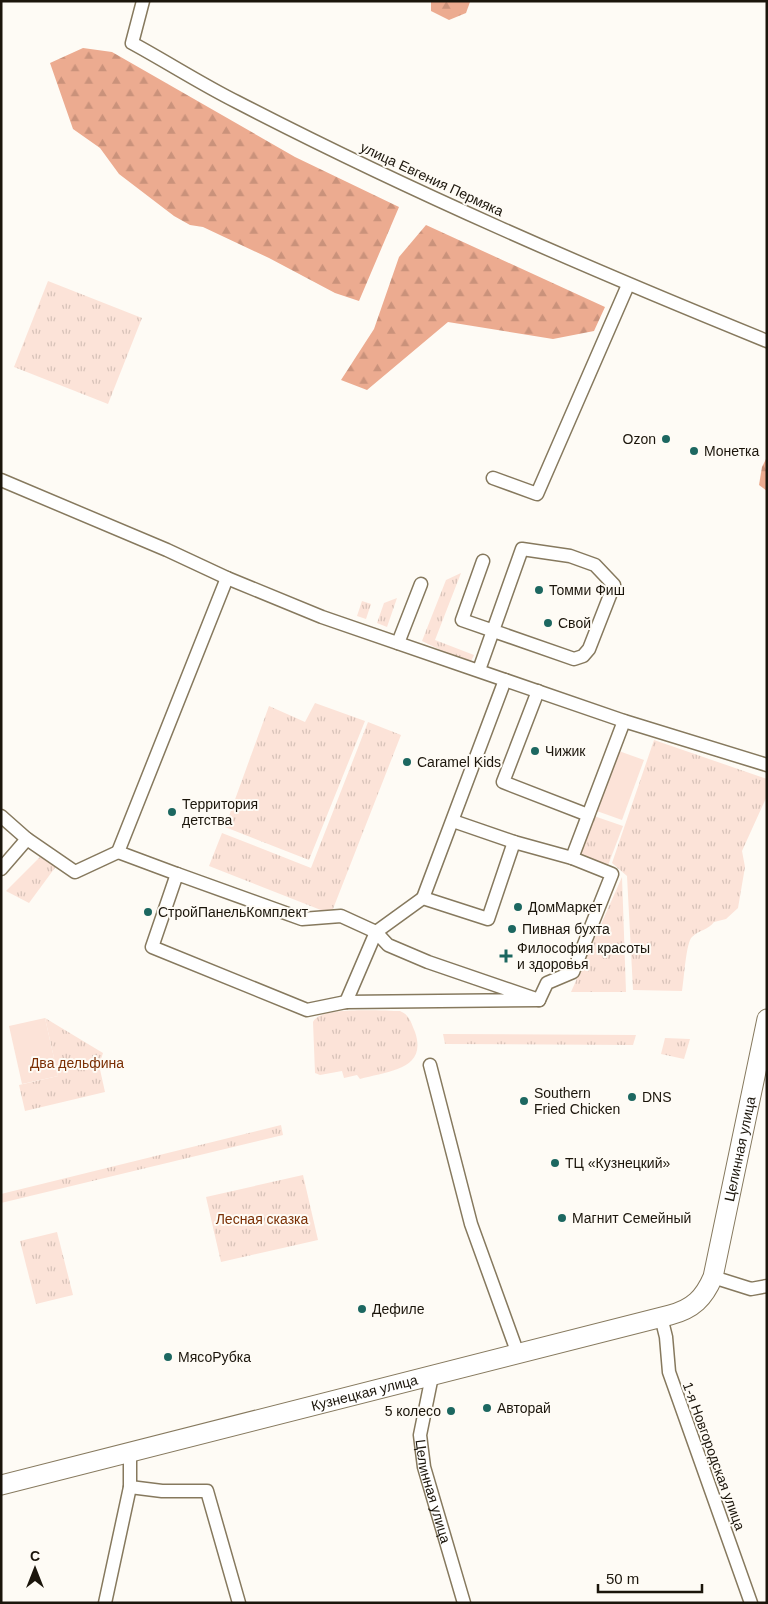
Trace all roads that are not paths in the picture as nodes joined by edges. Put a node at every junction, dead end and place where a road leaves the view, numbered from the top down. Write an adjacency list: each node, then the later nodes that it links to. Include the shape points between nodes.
1 (143, 1): 2 (street, улица Евгения Пермяка, via 132,43 236,102 435,199)
2 (628, 285): 3 (street, улица Евгения Пермяка); 4 (street, via 537,494)
3 (767, 341)
4 (493, 478)
5 (1, 480): 7 (street)
6 (483, 561): 9 (street, via 462,620)
7 (227, 578): 10 (street, via 322,617); 21 (street)
8 (421, 584): 10 (street)
9 (492, 632): 9 (street, via 522,549 570,556 595,564 614,585 589,649 583,656 574,659); 11 (street)
10 (398, 643): 11 (street)
11 (479, 670): 12 (street)
12 (506, 680): 13 (street); 18 (street)
13 (538, 691): 14 (street); 16 (street, via 503,782)
14 (624, 721): 15 (street); 16 (street)
15 (767, 765)
16 (588, 815): 22 (street)
17 (1, 816): 19 (street)
18 (453, 821): 20 (street); 25 (street)
19 (27, 838): 21 (street, via 76,872); 23 (street)
20 (514, 842): 22 (street); 25 (street, via 488,919)
21 (118, 852): 24 (street)
22 (572, 858): 27 (street, via 612,874 573,972 546,983)
23 (1, 869)
24 (176, 874): 26 (street, via 302,919 341,916); 28 (street, via 152,948 307,1010)
25 (423, 898): 26 (street)
26 (376, 932): 27 (street, via 388,945 420,959); 28 (street)
27 (539, 1000): 28 (street)
28 (346, 1002)
29 (767, 1019): 31 (main road, Целинная улица)
30 (430, 1065): 34 (street, via 471,1224)
31 (713, 1277): 32 (street, via 751,1289); 33 (main road, Кузнецкая улица, via 696,1304 679,1313)
32 (767, 1286)
33 (661, 1317): 34 (main road, Кузнецкая улица); 42 (street, 1-я Новгородская улица, via 669,1372)
34 (518, 1354): 35 (main road, Кузнецкая улица)
35 (432, 1376): 36 (main road, Кузнецкая улица); 41 (street, Целинная улица, via 420,1435 424,1467)
36 (130, 1454): 37 (main road, Кузнецкая улица); 38 (street)
37 (1, 1485)
38 (130, 1487): 39 (street); 40 (street, via 207,1491)
39 (106, 1603)
40 (239, 1603)
41 (464, 1603)
42 (751, 1603)

